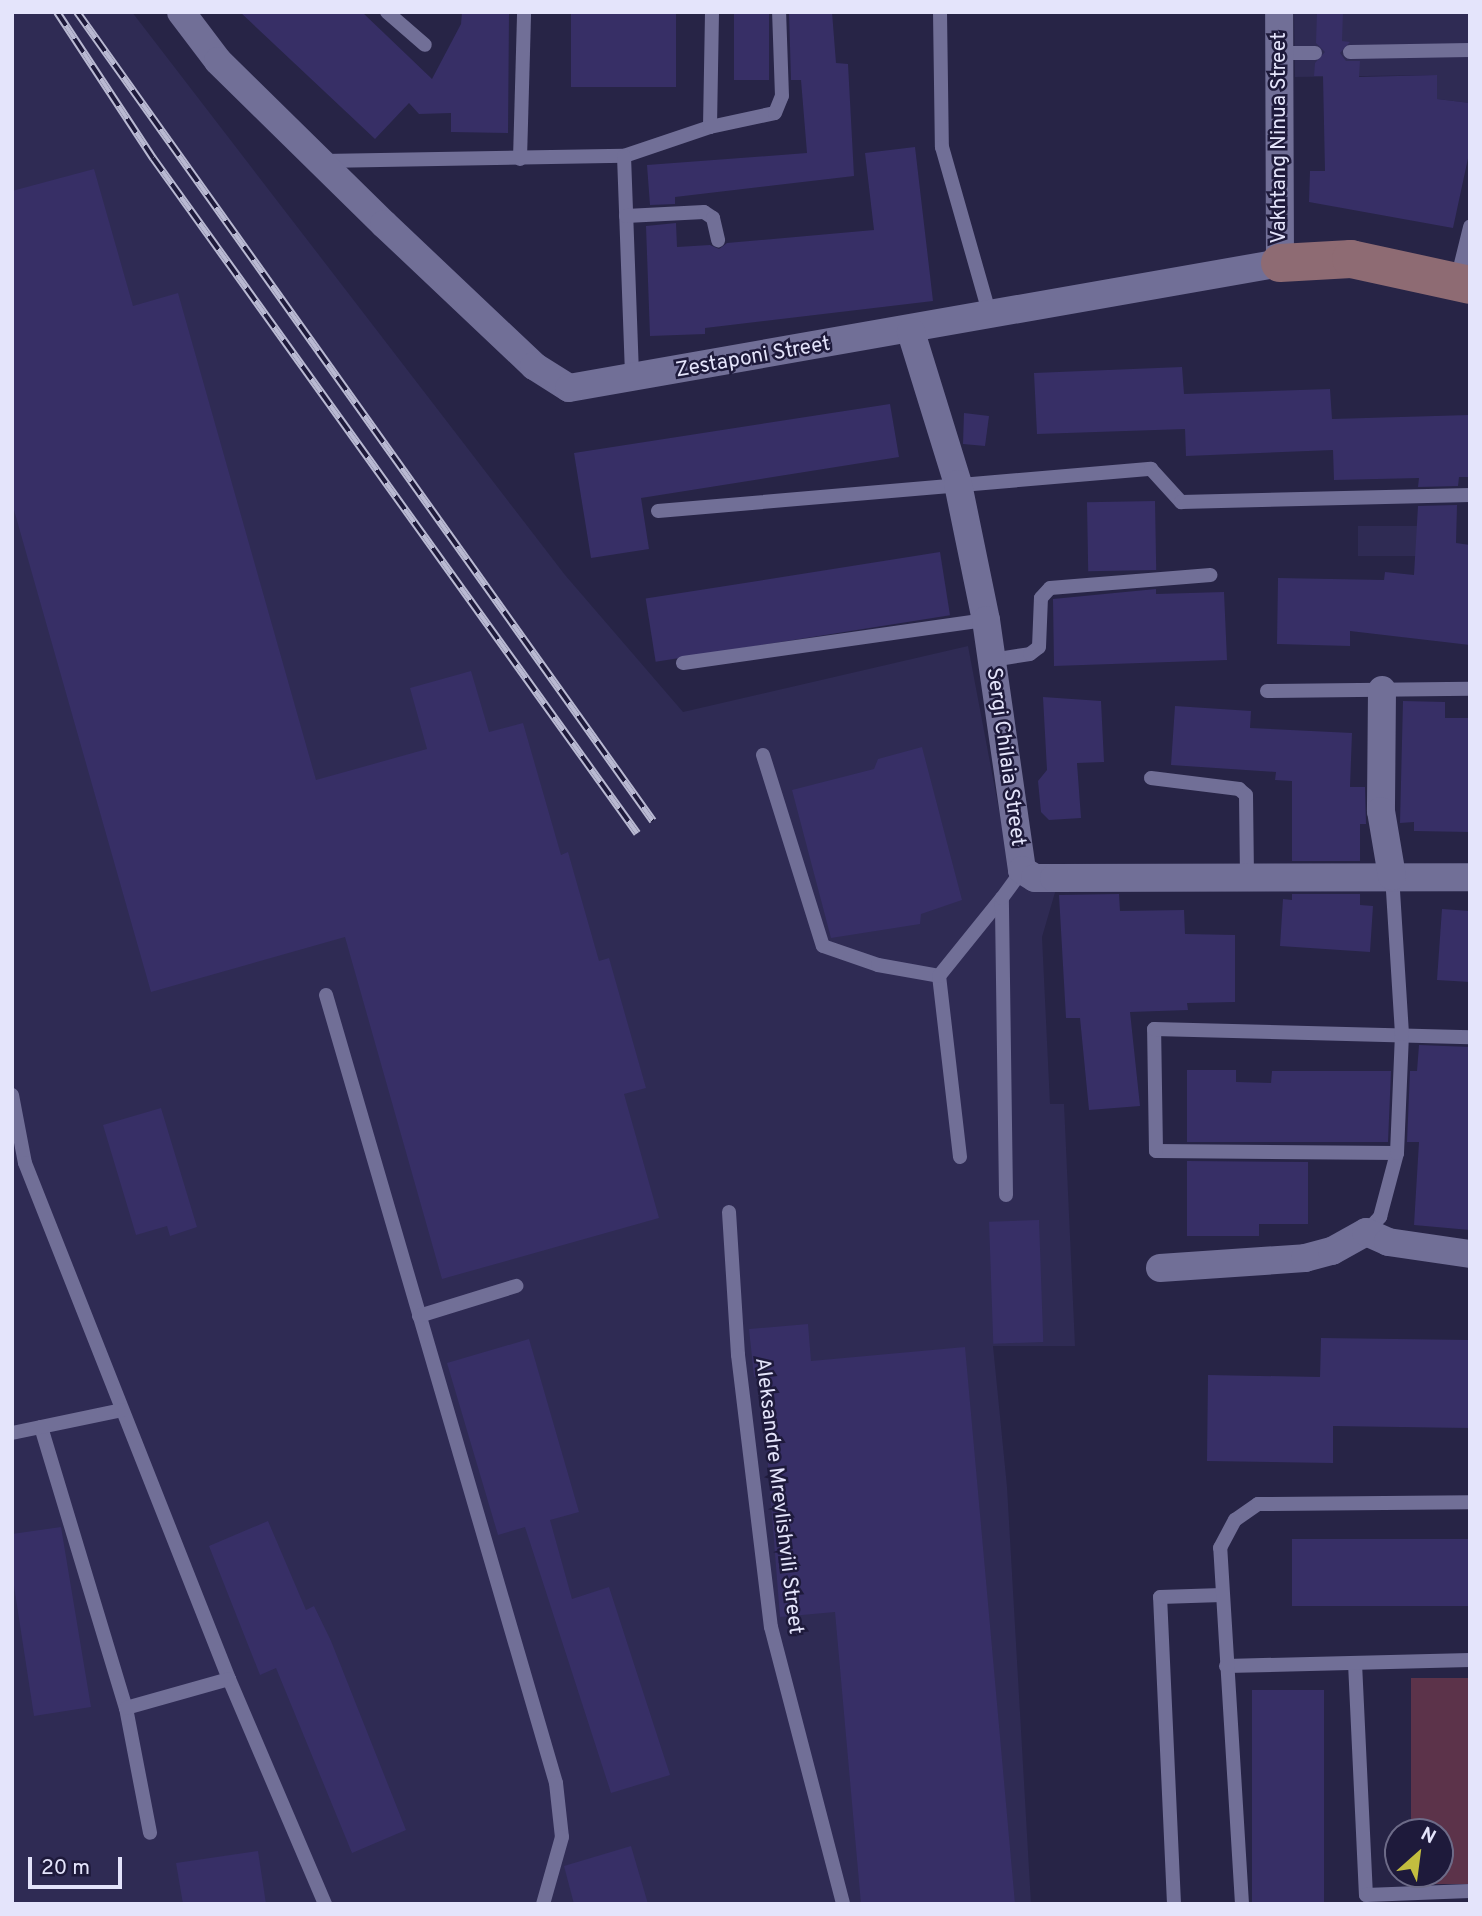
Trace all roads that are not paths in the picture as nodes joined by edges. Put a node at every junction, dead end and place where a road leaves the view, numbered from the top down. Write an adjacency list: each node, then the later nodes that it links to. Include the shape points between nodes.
1 (181, 12): 16 (street, Zestaponi Street, via 218,61)
2 (387, 12): 8 (lane)
3 (524, 12): 15 (lane)
4 (712, 12): 13 (lane)
5 (779, 12): 13 (lane, via 781,106 766,116)
6 (940, 12): 22 (lane, via 942,147)
7 (1279, 12): 12 (street, Vakhtang Ninua Street)
8 (425, 45)
9 (1470, 50): 11 (lane)
10 (1315, 52): 12 (lane)
11 (1350, 52)
12 (1280, 53): 20 (street, Vakhtang Ninua Street)
13 (710, 127): 14 (lane)
14 (624, 156): 15 (lane); 17 (lane)
15 (520, 159): 16 (lane)
16 (321, 161): 24 (street, Zestaponi Street, via 551,380 569,388)
17 (626, 216): 19 (lane, via 704,212 713,218); 24 (lane)
18 (1470, 227): 21 (lane)
19 (718, 240)
20 (1280, 263): 21 (street, Zestaponi Street, via 1351,259); 22 (street, Zestaponi Street)
21 (1463, 283)
22 (990, 316): 23 (street, Zestaponi Street)
23 (911, 332): 24 (street, Zestaponi Street); 25 (street, Sergi Chilaia Street)
24 (632, 379)
25 (958, 484): 26 (lane, via 1152,469 1181,502); 27 (lane); 29 (street, Sergi Chilaia Street)
26 (1470, 495)
27 (658, 511)
28 (1210, 575): 30 (lane, via 1050,588 1041,598 1039,647 1030,654)
29 (986, 620): 30 (street, Sergi Chilaia Street); 31 (lane)
30 (992, 660): 37 (street, Sergi Chilaia Street)
31 (683, 663)
32 (1470, 689): 33 (lane)
33 (1382, 690): 34 (lane); 38 (street, via 1381,811)
34 (1267, 691)
35 (763, 755): 42 (lane, via 823,946 878,965)
36 (1151, 778): 40 (lane, via 1230,787 1246,794)
37 (1022, 870): 40 (street, Sergi Chilaia Street, via 1035,878); 41 (lane)
38 (1392, 876): 39 (street, Sergi Chilaia Street); 40 (street, Sergi Chilaia Street); 44 (lane)
39 (1470, 877)
40 (1247, 878)
41 (1002, 898): 42 (lane); 49 (lane)
42 (939, 976): 48 (lane)
43 (326, 995): 55 (lane)
44 (1402, 1034): 45 (lane); 47 (lane); 47 (lane, via 1154,1029 1156,1151)
45 (1470, 1037)
46 (12, 1095): 56 (lane, via 25,1163)
47 (1397, 1153): 51 (lane, via 1381,1217)
48 (960, 1157)
49 (1006, 1195)
50 (729, 1212): 70 (lane, Aleksandre Mrevlishvili Street, via 738,1355 771,1628)
51 (1366, 1232): 52 (street, via 1401,1245); 53 (street, via 1332,1251 1305,1258)
52 (1470, 1254)
53 (1160, 1268)
54 (516, 1286): 55 (lane)
55 (419, 1316): 69 (lane, via 556,1783 562,1837)
56 (122, 1410): 57 (lane); 64 (lane)
57 (41, 1427): 58 (lane); 65 (lane)
58 (12, 1433)
59 (1470, 1502): 60 (lane, via 1258,1503 1235,1520 1220,1548)
60 (1222, 1595): 63 (lane); 71 (lane, via 1160,1597)
61 (1470, 1660): 62 (lane)
62 (1355, 1663): 63 (lane); 67 (lane, via 1366,1895)
63 (1226, 1666): 72 (lane)
64 (229, 1679): 65 (lane); 68 (lane)
65 (126, 1708): 66 (lane)
66 (150, 1833)
67 (1470, 1891)
68 (325, 1904)
69 (543, 1904)
70 (843, 1904)
71 (1174, 1904)
72 (1242, 1904)

